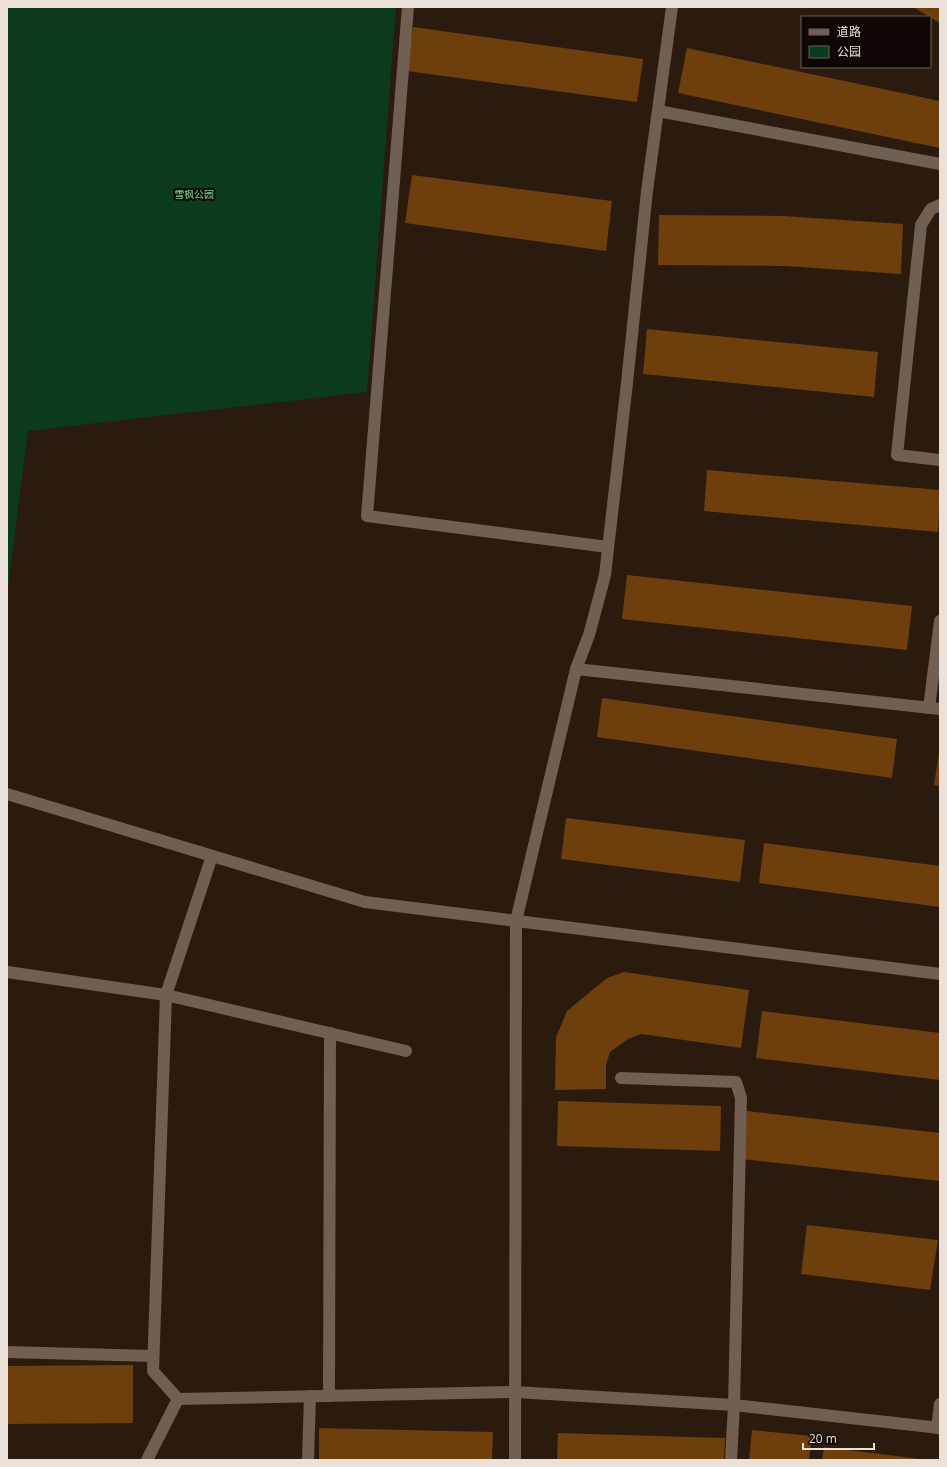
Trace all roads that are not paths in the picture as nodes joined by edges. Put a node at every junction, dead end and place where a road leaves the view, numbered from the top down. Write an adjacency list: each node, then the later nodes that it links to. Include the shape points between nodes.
1 (408, 7): 7 (street, via 367,516)
2 (672, 7): 3 (street)
3 (658, 111): 4 (street); 7 (street)
4 (940, 164)
5 (940, 206): 6 (street, via 931,209 921,225 897,455)
6 (940, 460)
7 (608, 547): 9 (street, via 605,575)
8 (940, 621): 10 (street)
9 (576, 669): 10 (street); 13 (street)
10 (935, 709)
11 (7, 794): 12 (street)
12 (212, 856): 13 (street, via 365,902); 16 (street)
13 (516, 921): 15 (street); 22 (street)
14 (7, 972): 16 (street)
15 (940, 974)
16 (166, 995): 17 (street); 21 (street)
17 (330, 1033): 18 (street); 24 (street)
18 (406, 1051)
19 (621, 1078): 27 (street, via 736,1082 741,1106)
20 (7, 1352): 21 (street)
21 (154, 1356): 25 (street, via 153,1371)
22 (516, 1392): 24 (street); 27 (street); 31 (street)
23 (310, 1396): 24 (street); 25 (street); 30 (street)
24 (329, 1396)
25 (178, 1399): 29 (street)
26 (940, 1404): 28 (street)
27 (734, 1405): 28 (street); 32 (street)
28 (939, 1428)
29 (147, 1460)
30 (308, 1460)
31 (516, 1460)
32 (731, 1460)

